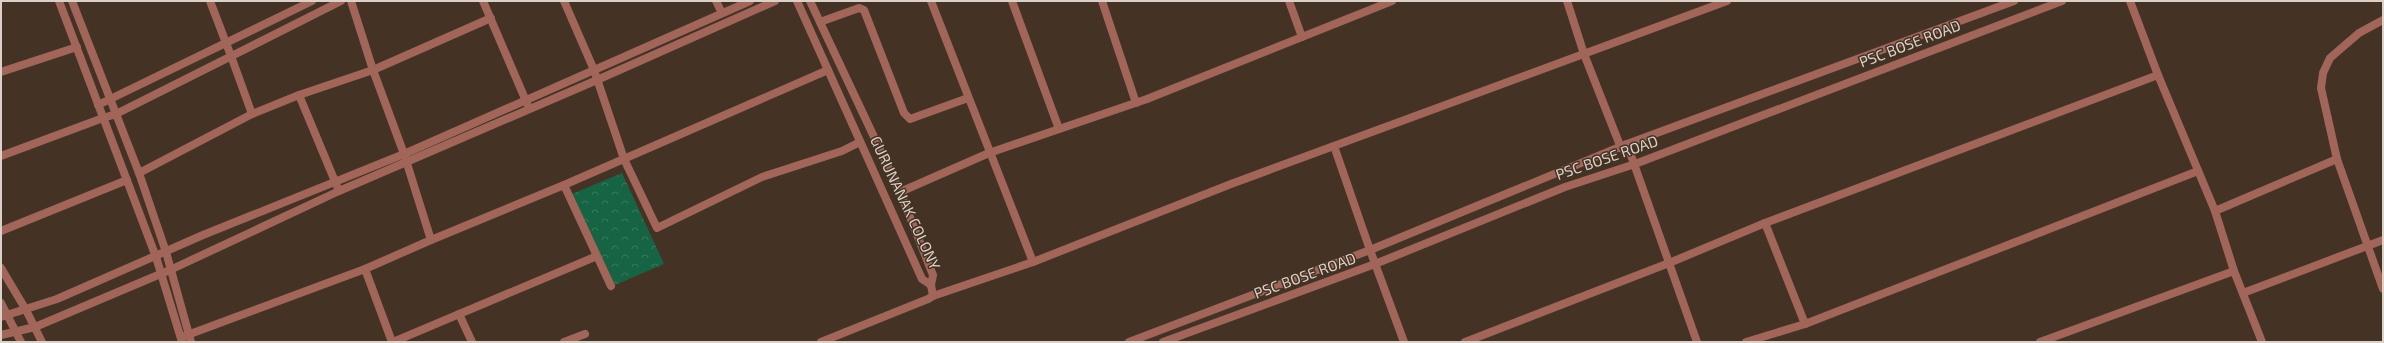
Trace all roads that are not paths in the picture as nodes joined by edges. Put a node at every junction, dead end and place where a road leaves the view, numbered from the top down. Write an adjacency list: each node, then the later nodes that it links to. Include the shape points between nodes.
1 (59, 1): 30 (street)
2 (72, 1): 42 (street)
3 (210, 1): 29 (street)
4 (312, 1): 29 (street)
5 (341, 1): 32 (street)
6 (351, 1): 33 (street)
7 (484, 1): 25 (street)
8 (564, 1): 34 (street)
9 (716, 1): 24 (street)
10 (750, 1): 24 (street)
11 (775, 1): 38 (street)
12 (797, 1): 35 (street, GURUNANAK COLONY)
13 (810, 1): 27 (street, GURUNANAK COLONY)
14 (931, 1): 40 (street)
15 (1012, 1): 49 (street)
16 (1102, 1): 43 (street)
17 (1289, 1): 28 (street)
18 (1392, 1): 28 (street)
19 (1567, 1): 31 (street)
20 (1727, 1): 31 (street)
21 (2014, 1): 52 (street, PSC BOSE ROAD)
22 (2062, 1): 58 (street, PSC BOSE ROAD)
23 (2130, 1): 37 (street)
24 (722, 13): 34 (street)
25 (491, 18): 33 (street); 41 (street)
26 (2383, 20): 57 (street, via 2359,33 2330,58 2323,73 2321,88)
27 (820, 22): 40 (street, via 859,8 864,10 904,114 910,118); 65 (street, GURUNANAK COLONY)
28 (1302, 37): 43 (street)
29 (227, 44): 32 (street); 42 (street)
30 (77, 47): 36 (street); 44 (street)
31 (1584, 54): 51 (street); 52 (street)
32 (231, 56): 46 (street); 47 (street)
33 (373, 70): 39 (street); 55 (street)
34 (594, 70): 38 (street); 41 (street)
35 (828, 70): 50 (street, GURUNANAK COLONY); 56 (street)
36 (1, 72)
37 (2158, 76): 59 (street); 67 (street)
38 (597, 80): 45 (street); 56 (street)
39 (299, 95): 47 (street); 62 (street)
40 (968, 98): 53 (street)
41 (525, 99): 45 (street); 55 (street)
42 (111, 100): 44 (street); 46 (street)
43 (1136, 102): 49 (street)
44 (98, 105): 48 (street)
45 (528, 108): 55 (street)
46 (116, 114): 48 (street); 60 (street)
47 (252, 114): 60 (street)
48 (103, 118): 54 (street); 61 (street)
49 (1059, 129): 53 (street)
50 (860, 142): 56 (street, via 762,177 657,228); 84 (street, GURUNANAK COLONY, via 922,279)
51 (1334, 146): 72 (street); 76 (street)
52 (1624, 146): 58 (street); 72 (street, PSC BOSE ROAD)
53 (989, 153): 65 (street); 76 (street)
54 (1, 156)
55 (405, 158): 62 (street); 64 (street); 69 (street)
56 (624, 158): 63 (street)
57 (2336, 159): 66 (street); 71 (street)
58 (1635, 164): 77 (street); 78 (street, PSC BOSE ROAD, via 1565,187)
59 (2198, 171): 66 (street); 93 (street)
60 (139, 172): 73 (street)
61 (127, 180): 68 (street); 75 (street)
62 (335, 182): 64 (street); 73 (street)
63 (564, 185): 69 (street); 74 (street)
64 (339, 191): 81 (street)
65 (900, 192): 84 (street, GURUNANAK COLONY, via 933,274)
66 (2215, 211): 82 (street)
67 (1765, 223): 77 (street); 93 (street)
68 (1, 231)
69 (431, 240): 80 (street)
70 (2383, 240): 71 (street)
71 (2367, 245): 86 (street); 87 (street)
72 (1370, 250): 78 (street); 105 (street, PSC BOSE ROAD)
73 (166, 252): 75 (street); 81 (street)
74 (597, 256): 85 (street); 91 (street)
75 (156, 257): 83 (street); 90 (street)
76 (1033, 262): 88 (street)
77 (1669, 263): 108 (street); 109 (street)
78 (1375, 264): 106 (street, PSC BOSE ROAD); 107 (street)
79 (1, 268): 90 (street)
80 (365, 269): 98 (street); 101 (street)
81 (170, 270): 83 (street); 98 (street)
82 (2234, 271): 87 (street); 111 (street)
83 (161, 274): 94 (street); 98 (street)
84 (931, 285): 88 (street)
85 (611, 286)
86 (2383, 289)
87 (2243, 293): 112 (street)
88 (933, 296): 104 (street)
89 (1, 303): 92 (street)
90 (26, 310): 92 (street); 94 (street)
91 (459, 314): 101 (street); 102 (street)
92 (4, 316): 95 (street)
93 (1805, 324): 110 (street)
94 (35, 327): 95 (street); 100 (street)
95 (16, 331): 97 (street); 99 (street)
96 (585, 334): 103 (street)
97 (1, 335)
98 (185, 339)
99 (21, 342)
100 (42, 342)
101 (393, 342)
102 (472, 342)
103 (564, 342)
104 (821, 342)
105 (1129, 342)
106 (1163, 342)
107 (1404, 342)
108 (1465, 342)
109 (1697, 342)
110 (1746, 342)
111 (2040, 342)
112 (2262, 342)

